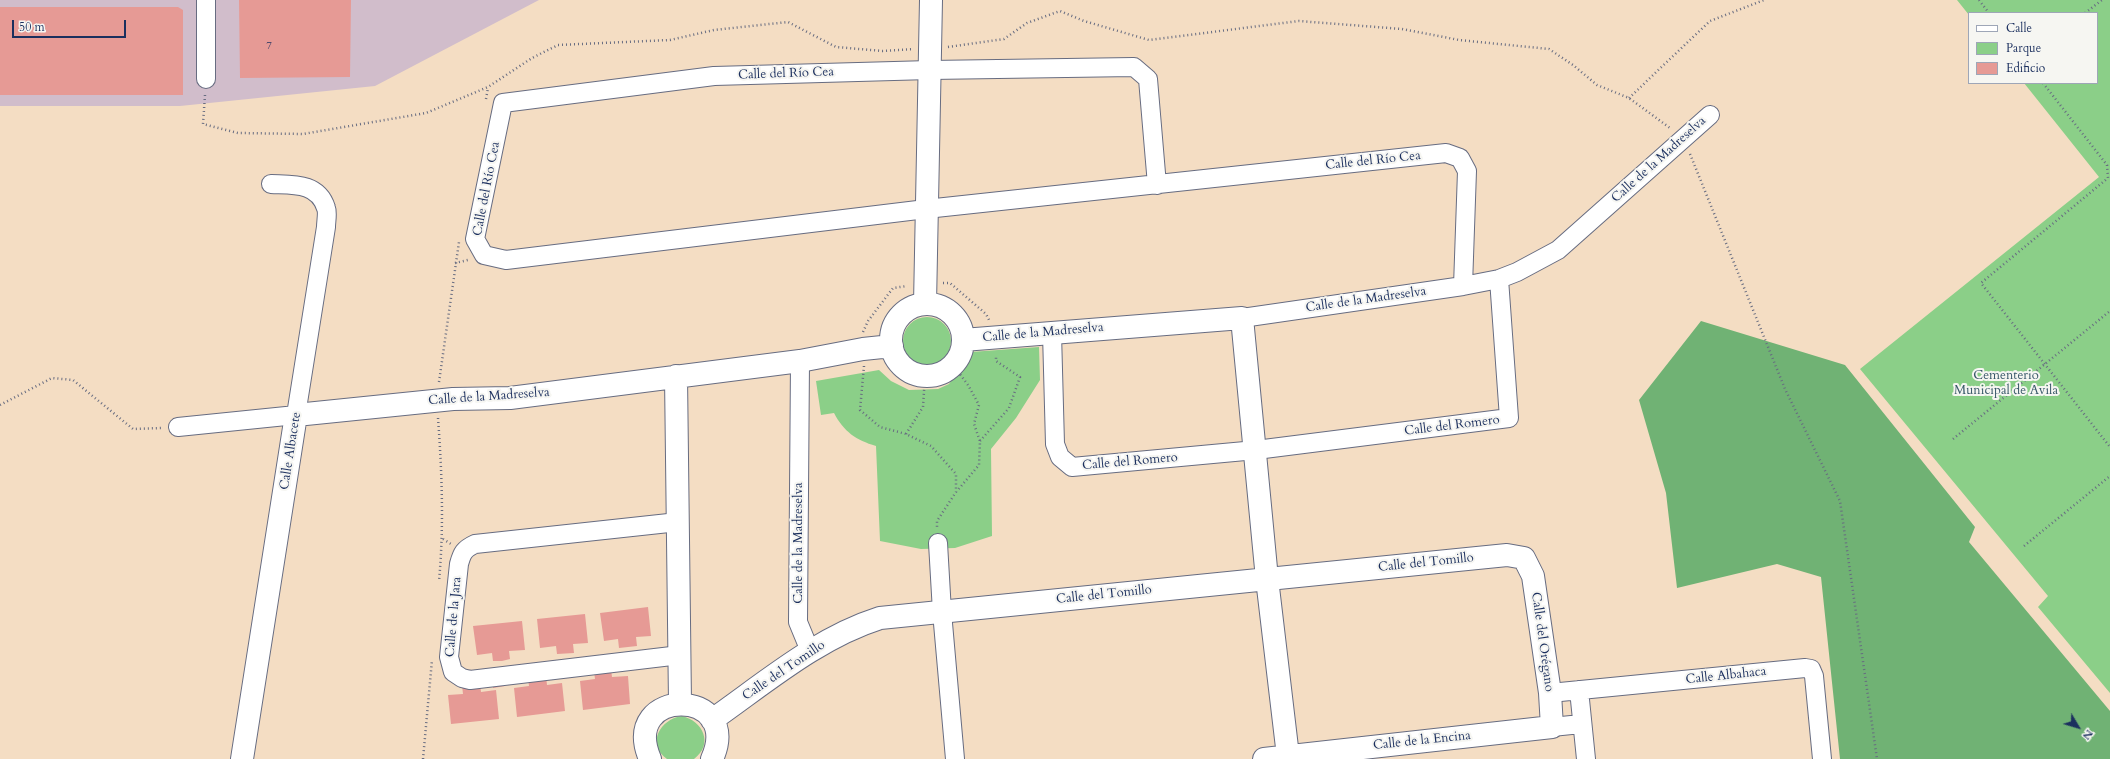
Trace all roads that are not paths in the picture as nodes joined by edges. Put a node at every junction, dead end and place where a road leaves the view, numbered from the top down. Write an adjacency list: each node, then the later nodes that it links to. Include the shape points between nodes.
1 (206, 0): 4 (street)
2 (931, 0): 3 (street)
3 (930, 70): 7 (street, Calle del Río Cea, via 1134,67 1148,79); 8 (street); 8 (street, Calle del Río Cea, via 714,76 503,103 475,239 484,256 506,260)
4 (206, 79)
5 (1710, 115): 9 (street, Calle de la Madreselva, via 1558,250)
6 (271, 184): 18 (street, Calle Albacete, via 305,185 319,195 326,208 326,227)
7 (1156, 185): 8 (street, Calle del Río Cea); 10 (street, Calle del Río Cea, via 1446,153 1460,158 1467,171)
8 (926, 209): 11 (street)
9 (1499, 279): 10 (street, Calle de la Madreselva); 20 (street, Calle del Romero, via 1510,418)
10 (1463, 286): 12 (street, Calle de la Madreselva)
11 (925, 304): 14 (street, via 937,306 952,314 961,329); 15 (street, via 903,313 892,334)
12 (1242, 318): 13 (street, Calle de la Madreselva); 20 (street)
13 (1052, 333): 14 (street, Calle de la Madreselva); 20 (street, Calle del Romero, via 1055,444 1060,457 1072,467)
14 (963, 340): 15 (street, via 960,354 953,365 945,372 926,376 914,374 903,367 896,358)
15 (892, 346): 16 (street, Calle de la Madreselva, via 863,349)
16 (800, 362): 17 (street, Calle de la Madreselva); 26 (street, Calle de la Madreselva, via 798,622)
17 (676, 376): 18 (street, Calle de la Madreselva, via 510,398 437,401); 21 (street)
18 (296, 415): 19 (street, Calle de la Madreselva); 35 (street, Calle Albacete)
19 (178, 427)
20 (1256, 450): 24 (street)
21 (678, 522): 27 (street); 27 (street, Calle de la Jara, via 475,544 466,548 459,564 449,657 453,672 470,680)
22 (938, 543): 25 (street)
23 (1524, 558): 24 (street, Calle del Tomillo, via 1508,555); 29 (street, Calle del Orégano, via 1533,576)
24 (1268, 579): 25 (street, Calle del Tomillo); 34 (street)
25 (942, 612): 26 (street, Calle del Tomillo, via 880,618 857,625); 38 (street)
26 (810, 651): 31 (street, Calle del Tomillo)
27 (680, 655): 30 (street)
28 (1579, 690): 29 (street, Calle Albahaca); 32 (street); 41 (street, Calle Albahaca, via 1811,669 1814,676)
29 (1550, 693): 33 (street, Calle del Orégano)
30 (680, 703): 31 (street, via 698,708); 36 (street, via 660,710 649,722 644,738)
31 (712, 720): 37 (street, via 718,740)
32 (1581, 724): 33 (street, Calle de la Encina); 40 (street)
33 (1552, 727): 34 (street, Calle de la Encina)
34 (1288, 756): 39 (street, Calle de la Encina)
35 (242, 759)
36 (650, 759)
37 (712, 759)
38 (955, 759)
39 (1264, 759)
40 (1586, 759)
41 (1822, 759)

